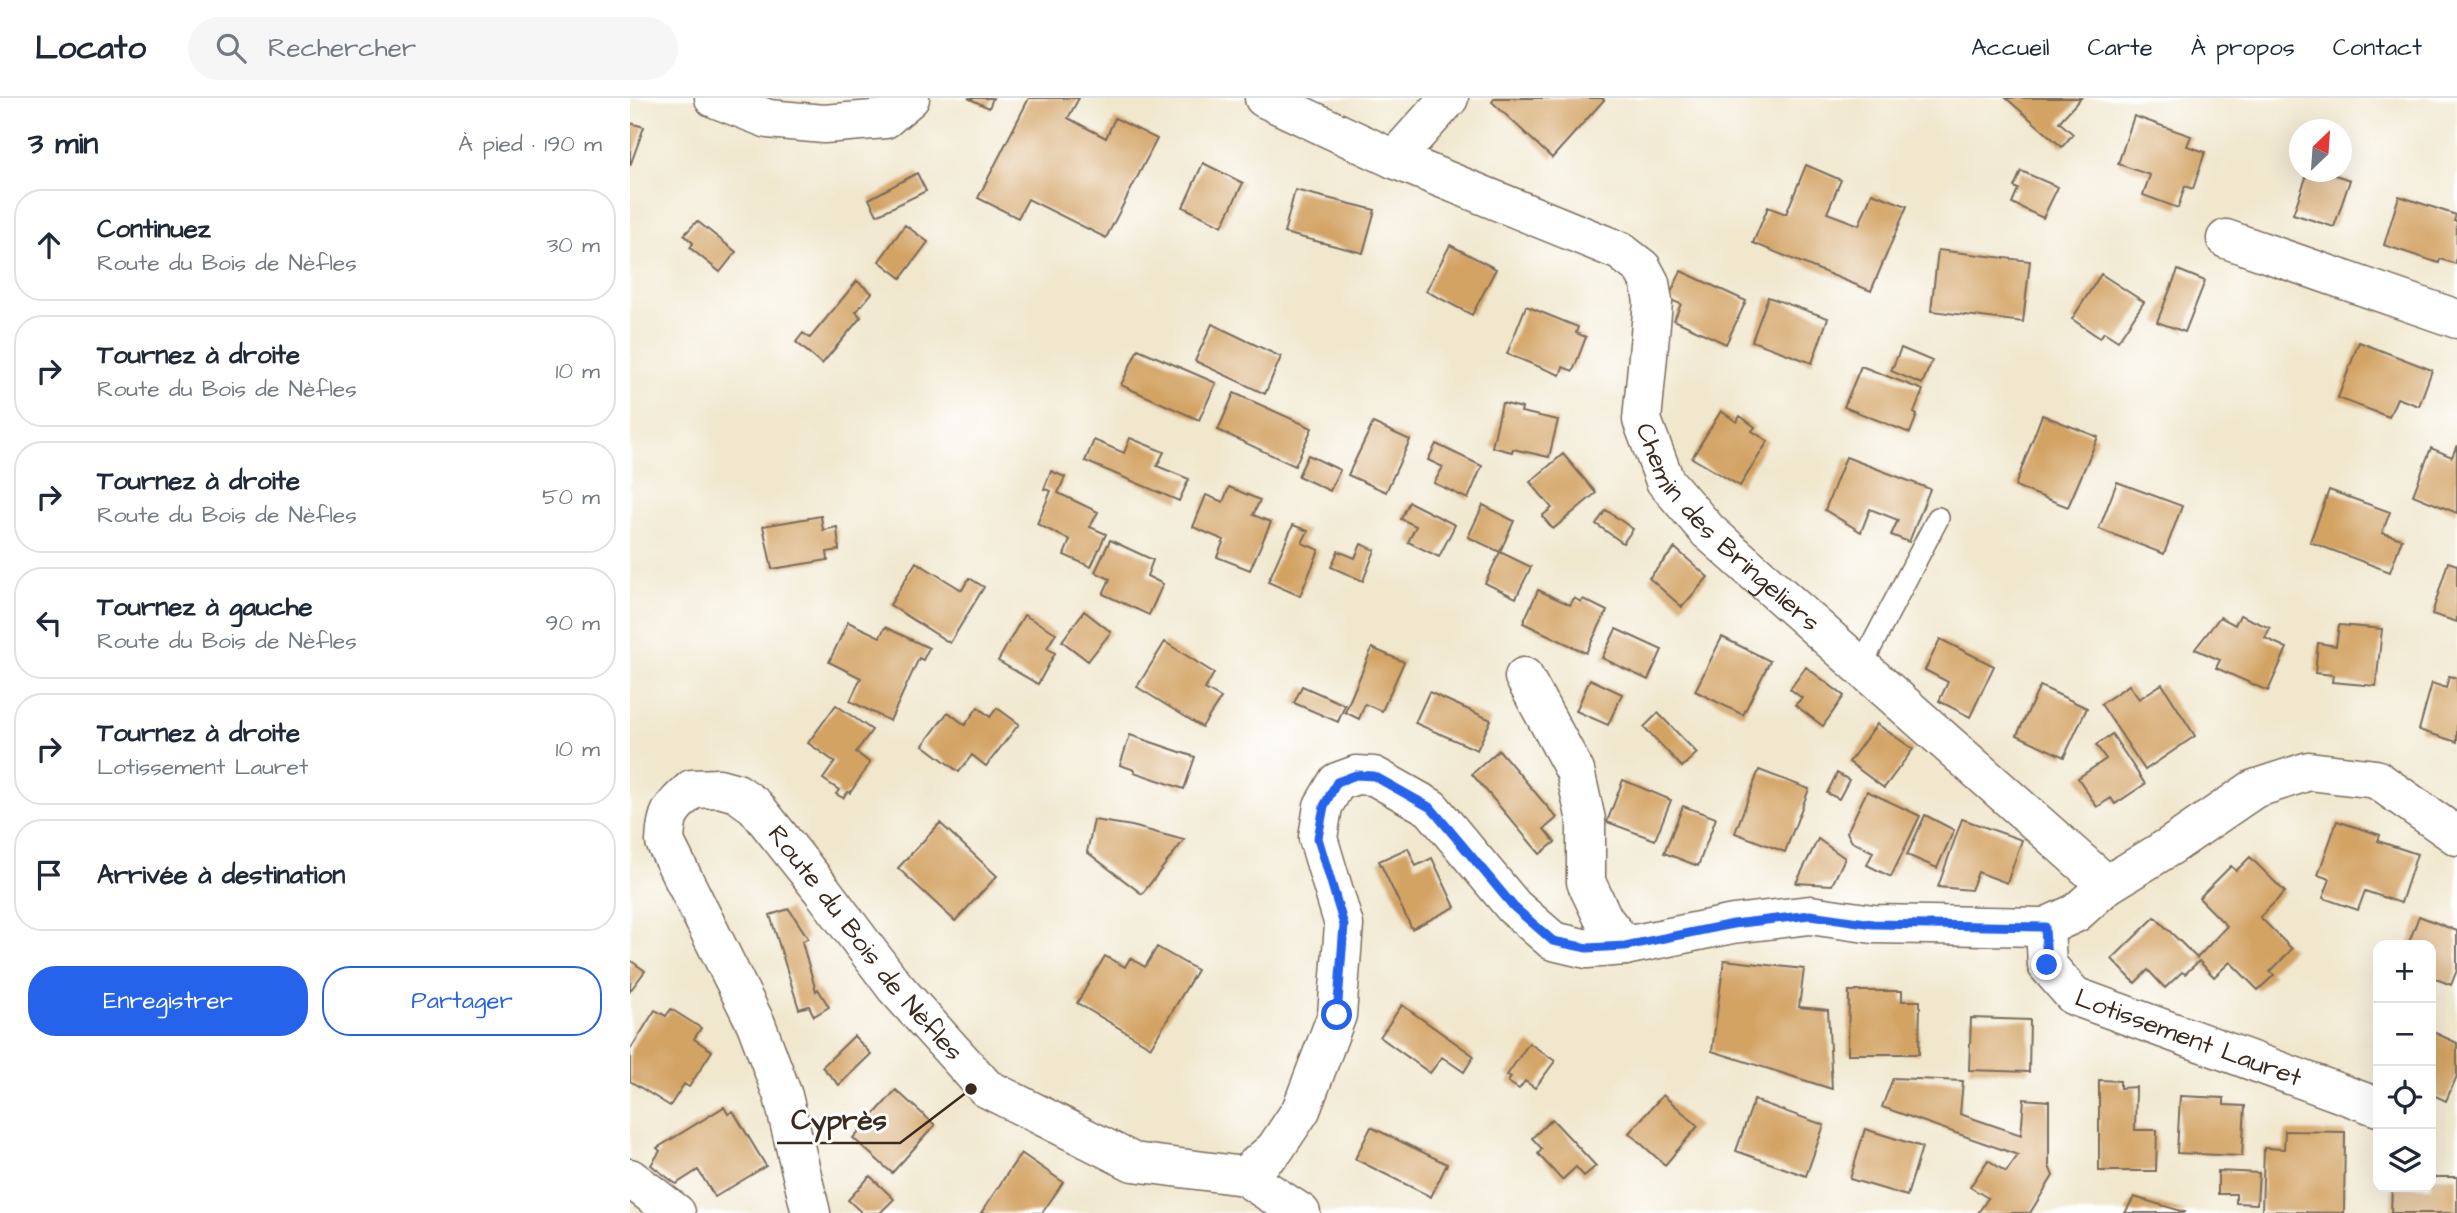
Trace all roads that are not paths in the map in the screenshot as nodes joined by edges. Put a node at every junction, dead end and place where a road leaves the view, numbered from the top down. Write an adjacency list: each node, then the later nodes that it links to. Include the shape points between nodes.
1 (714, 98): 2 (street, via 768,119 824,124 885,120)
2 (910, 98)
3 (1264, 98): 5 (street, Chemin des Bringeliers)
4 (1449, 98): 5 (street)
5 (1394, 159): 9 (street, Chemin des Bringeliers, via 1620,251 1642,268 1653,302 1642,420 1665,481 1708,531)
6 (2226, 239): 7 (street)
7 (2457, 319)
8 (1938, 518): 9 (lane)
9 (1861, 666): 12 (street, Chemin des Bringeliers)
10 (1524, 677): 14 (street, via 1575,771 1586,820 1586,882 1604,920)
11 (2457, 835): 12 (street, via 2376,779 2309,771 2254,789)
12 (2107, 885): 13 (street, via 2076,913)
13 (2045, 927): 14 (street, via 1873,924 1810,915 1733,924); 15 (street, Lotissement Lauret, via 2047,965 2074,996)
14 (1625, 946): 16 (street, via 1587,948 1553,941 1514,907 1431,808 1374,776 1356,775 1337,782 1324,806 1318,838 1344,925 1337,1015 1301,1110 1275,1150)
15 (2373, 1105)
16 (1244, 1176): 19 (street, Route du Bois de Nèfles, via 1133,1162 986,1088 895,987 755,806 737,793 719,788 692,789 666,820 665,842 756,1024 783,1096); 20 (street)
17 (630, 1178): 18 (street)
18 (676, 1213)
19 (811, 1213)
20 (1301, 1213)

